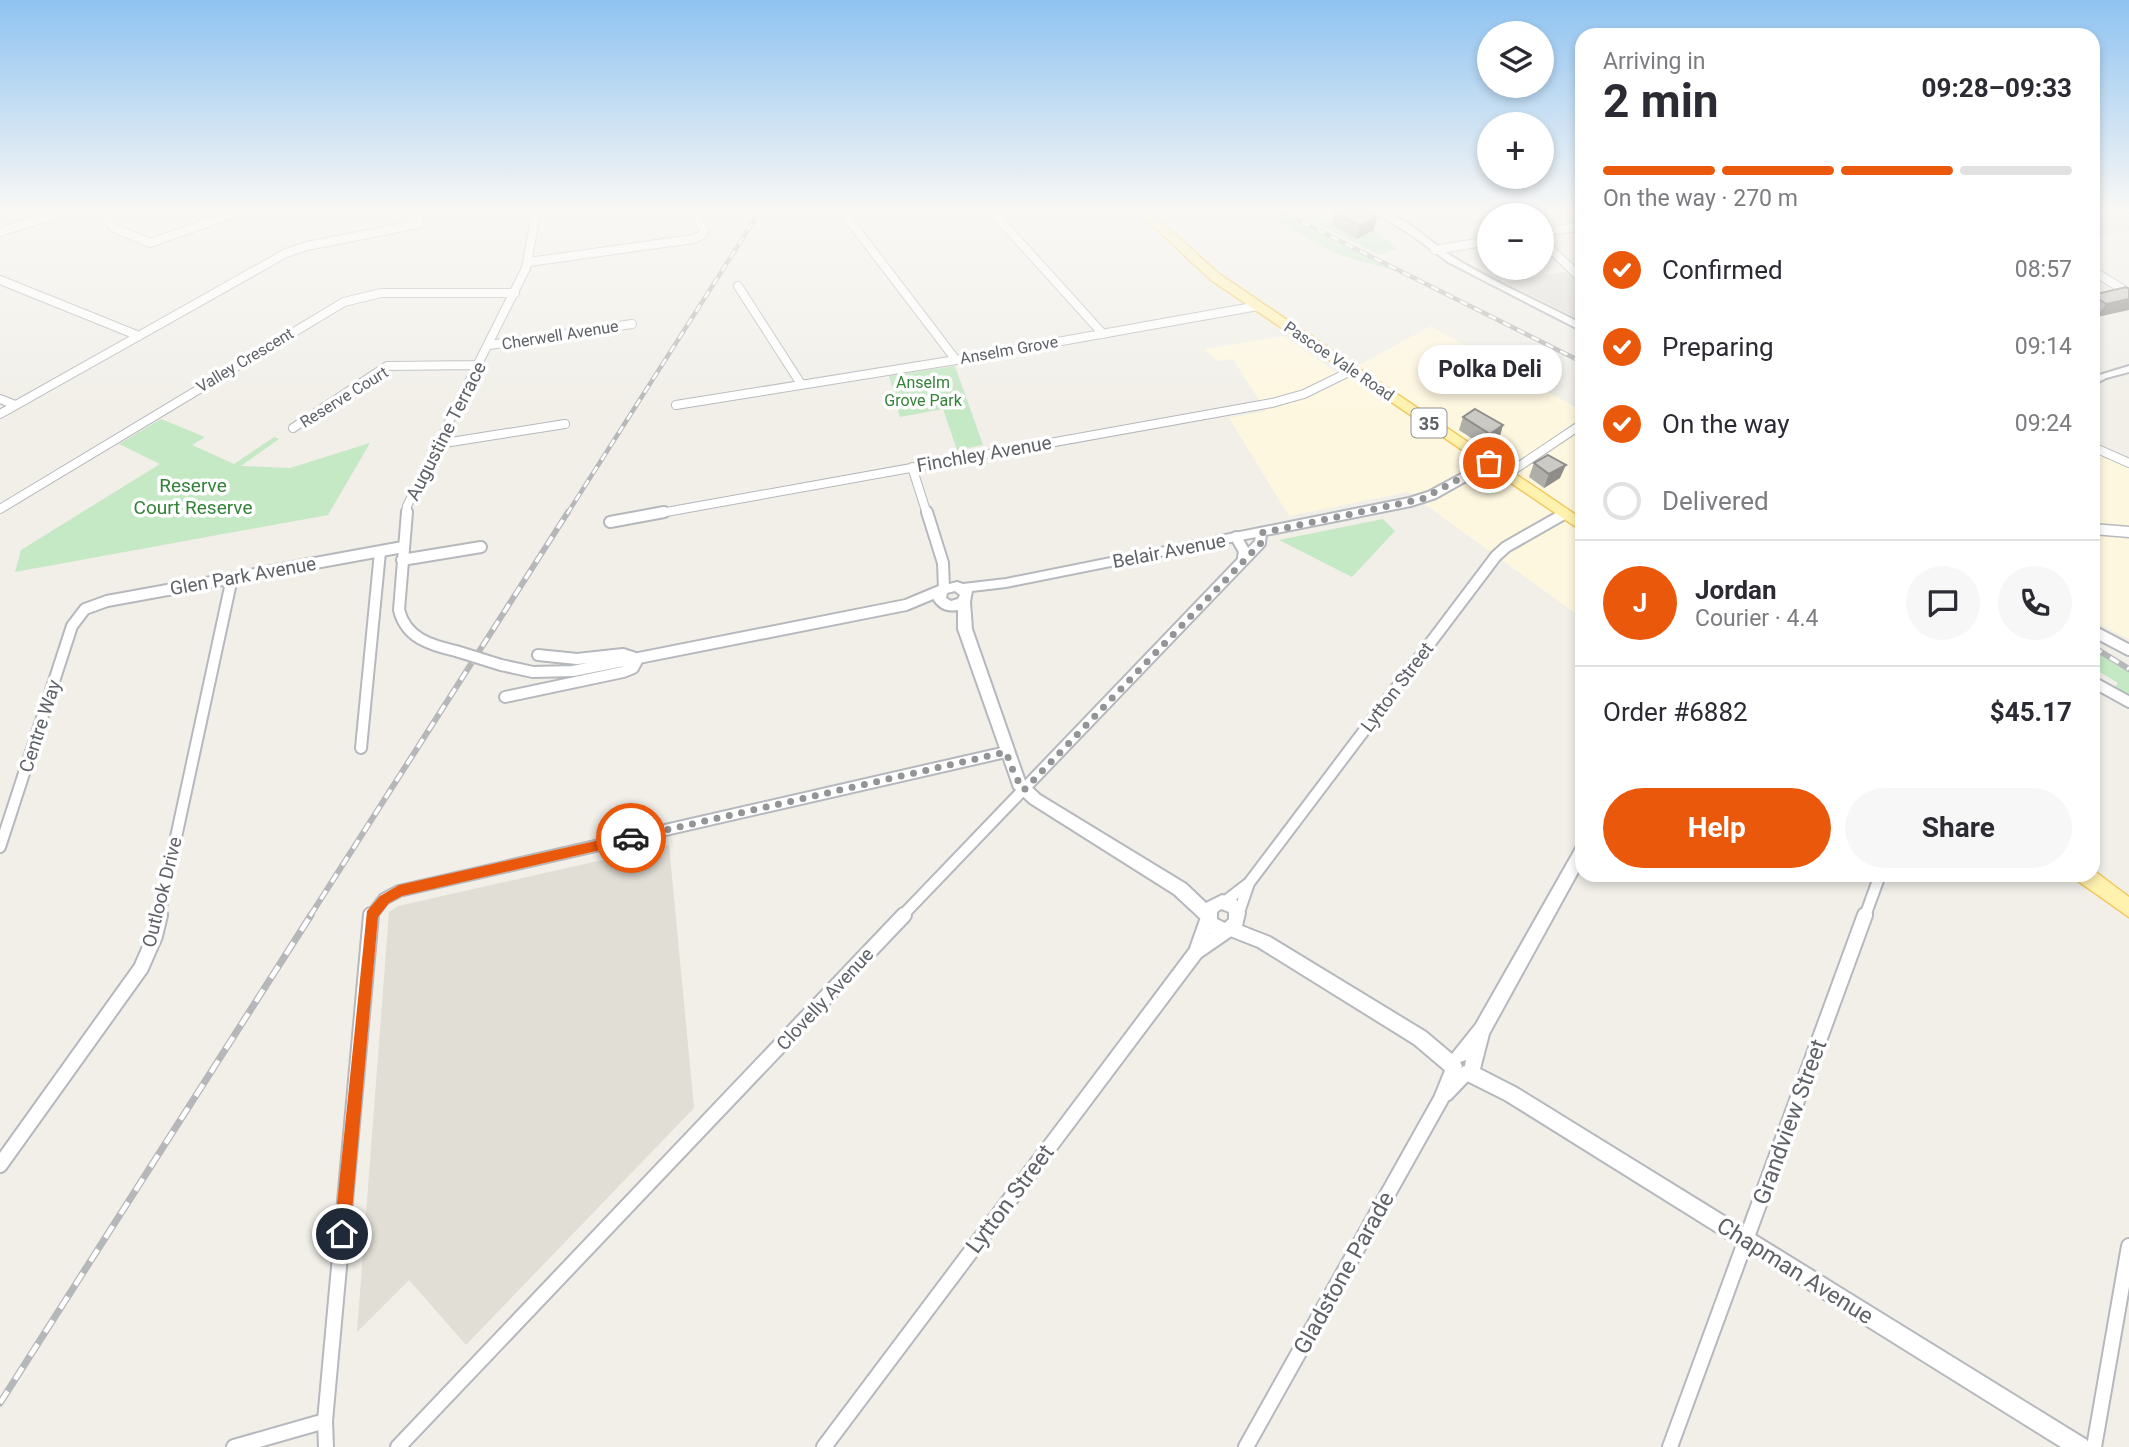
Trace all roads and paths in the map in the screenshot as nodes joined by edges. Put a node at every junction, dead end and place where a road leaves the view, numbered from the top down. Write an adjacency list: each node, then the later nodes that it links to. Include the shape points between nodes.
1 (246, 276): 16 (street)
2 (523, 276): 10 (street, Augustine Terrace)
3 (892, 276): 18 (street)
4 (1050, 276): 15 (street)
5 (1212, 276): 12 (main road, Pascoe Vale Road / 35)
6 (1484, 276): 14 (street)
7 (2100, 276): 11 (street)
8 (0, 280): 16 (street)
9 (738, 286): 23 (street)
10 (515, 293): 17 (street, Augustine Terrace); 37 (street, Valley Crescent, via 381,293 344,302)
11 (2129, 293)
12 (1258, 306): 15 (street, Anselm Grove); 20 (main road, Pascoe Vale Road / 35)
13 (632, 324): 17 (street, Cherwell Avenue)
14 (1575, 324)
15 (1103, 334): 18 (street, Anselm Grove)
16 (139, 336): 25 (street)
17 (489, 345): 19 (street, Augustine Terrace)
18 (956, 360): 23 (street, Anselm Grove)
19 (479, 365): 29 (street, Reserve Court, via 387,366); 31 (street, Augustine Terrace)
20 (1353, 370): 33 (main road, Pascoe Vale Road / 35); 35 (street, Finchley Avenue, via 1304,394 1272,403)
21 (2128, 371): 22 (street)
22 (2100, 377)
23 (801, 384): 26 (street, Anselm Grove)
24 (0, 399): 25 (street)
25 (15, 405): 27 (street)
26 (676, 405)
27 (0, 414)
28 (565, 424): 31 (street)
29 (293, 428)
30 (1575, 429): 36 (street)
31 (438, 444): 45 (street, Augustine Terrace, via 407,506)
32 (2100, 450): 34 (street)
33 (1489, 463): 36 (main road, Pascoe Vale Road / 35); 43 (street, Belair Avenue, via 1422,499)
34 (2129, 463)
35 (912, 467): 40 (street, Finchley Avenue); 50 (street)
36 (1506, 475): 38 (main road, Pascoe Vale Road / 35)
37 (0, 509)
38 (1564, 514): 39 (main road, Pascoe Vale Road / 35); 70 (street, Lytton Street, via 1496,556)
39 (1575, 521)
40 (610, 522)
41 (2100, 529): 42 (main road)
42 (2129, 531)
43 (1261, 533): 44 (street, Belair Avenue); 48 (street, Clovelly Avenue, via 1261,543)
44 (1236, 537): 48 (street); 52 (street, Belair Avenue)
45 (402, 547): 47 (street, Glen Park Avenue); 49 (street, Augustine Terrace)
46 (481, 547): 49 (street)
47 (380, 552): 51 (street, Glen Park Avenue); 63 (street)
48 (1243, 558): 65 (street, Clovelly Avenue)
49 (402, 560): 59 (street, Augustine Terrace, bridge, via 401,623 419,639 533,672 560,673)
50 (943, 563): 52 (street); 53 (street)
51 (232, 578): 54 (street, Glen Park Avenue); 78 (street, Outlook Drive, via 152,944 141,968)
52 (964, 594): 53 (street); 53 (street, via 952,586); 55 (street)
53 (944, 597): 55 (street); 59 (street)
54 (85, 609): 66 (street, Centre Way, via 72,626)
55 (965, 629): 64 (street)
56 (2100, 635): 57 (street)
57 (2129, 650)
58 (538, 655): 59 (street, via 567,659 623,654)
59 (638, 659): 61 (street, via 623,672)
60 (2100, 686): 62 (street)
61 (505, 697)
62 (2129, 702)
63 (361, 748)
64 (1006, 752): 65 (street); 81 (street, via 399,891 384,900 371,915)
65 (1024, 790): 71 (street); 82 (street, Clovelly Avenue)
66 (0, 847)
67 (1575, 864): 77 (street, Gladstone Parade)
68 (1877, 882): 79 (street, Grandview Street)
69 (2094, 882): 73 (main road)
70 (1250, 883): 72 (street, Lytton Street); 75 (street, Lytton Street)
71 (1180, 889): 72 (street); 74 (street)
72 (1221, 903): 74 (street, via 1210,909); 75 (street, via 1233,907)
73 (2129, 908)
74 (1208, 917): 75 (street, via 1213,926); 76 (street, Lytton Street)
75 (1234, 922): 76 (street, Lytton Street); 77 (street, Chapman Avenue)
76 (1196, 951): 86 (street, Lytton Street)
77 (1463, 1065): 79 (street, Chapman Avenue); 87 (street, Gladstone Parade)
78 (0, 1165)
79 (1746, 1240): 88 (street, Grandview Street); 89 (street, Chapman Avenue)
80 (2129, 1246): 90 (street)
81 (325, 1421): 83 (street); 84 (street); 85 (street)
82 (402, 1445)
83 (234, 1447)
84 (317, 1447)
85 (326, 1447)
86 (824, 1447)
87 (1246, 1447)
88 (1670, 1447)
89 (2080, 1447)
90 (2094, 1447)

